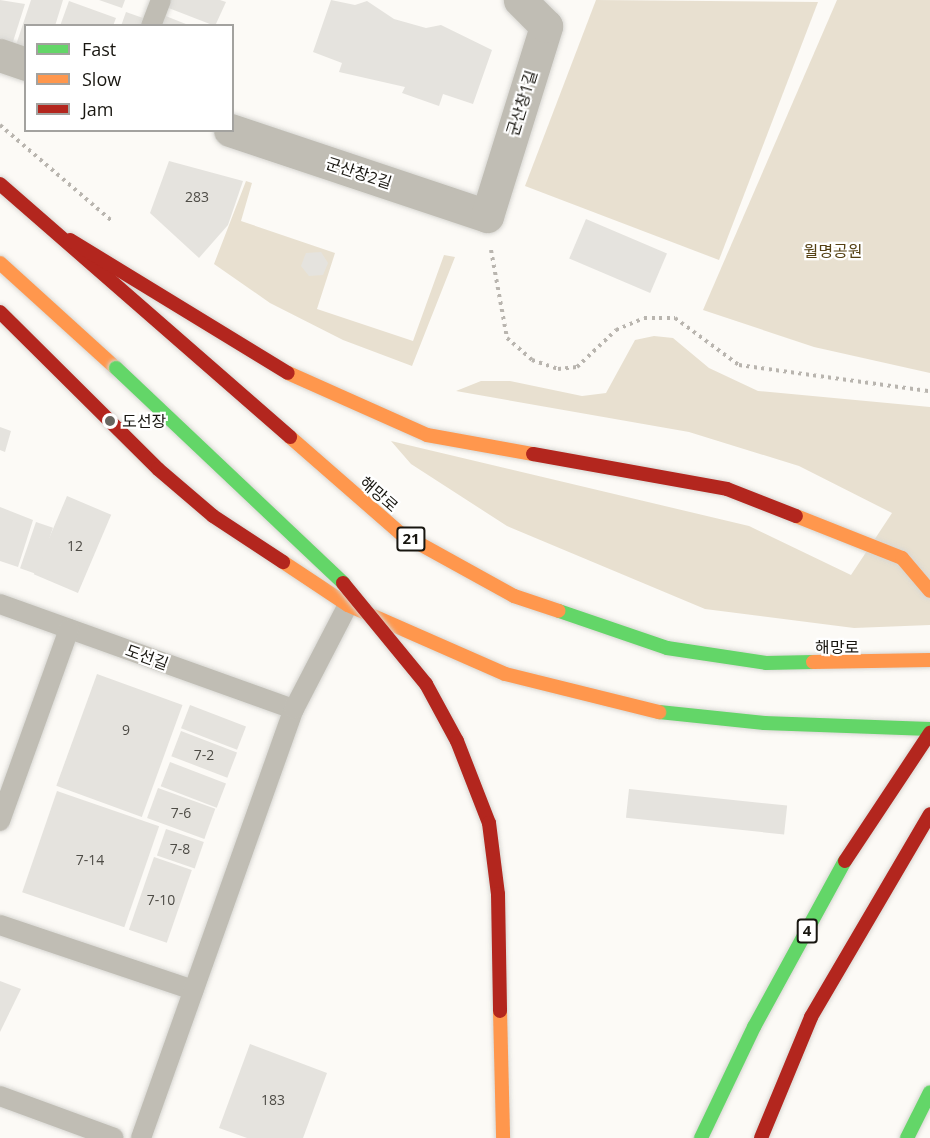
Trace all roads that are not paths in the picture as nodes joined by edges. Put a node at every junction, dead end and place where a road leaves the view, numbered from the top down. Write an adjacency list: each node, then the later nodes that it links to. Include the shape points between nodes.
1 (160, 0): 3 (lane)
2 (520, 0): 8 (street, 군산창1길, via 546,26)
3 (153, 24)
4 (0, 56): 5 (street)
5 (24, 63)
6 (234, 131): 8 (street, 군산창2길)
7 (0, 184): 9 (main road, 해망로 / 21)
8 (487, 216)
9 (70, 240): 12 (main road, via 312,387 427,435 727,489 902,558); 16 (main road, 해망로 / 21, via 400,533 514,596 667,648 766,663)
10 (0, 263): 27 (main road, bridge, via 352,592 426,684 457,741 489,822 498,894)
11 (0, 312): 14 (main road, via 158,469 213,516)
12 (930, 591)
13 (0, 604): 15 (lane, 도선길)
14 (348, 605): 17 (lane); 18 (main road, via 505,674 601,700 710,719)
15 (69, 629): 17 (lane, 도선길); 20 (lane)
16 (930, 660)
17 (294, 709): 22 (lane)
18 (930, 731): 28 (main road, 4, via 843,864 754,1027)
19 (930, 813): 29 (main road, via 811,1017)
20 (0, 821)
21 (0, 925): 22 (lane)
22 (193, 990): 26 (lane)
23 (930, 1092): 30 (main road)
24 (0, 1096): 25 (lane)
25 (114, 1138)
26 (141, 1138)
27 (503, 1138)
28 (701, 1138)
29 (761, 1138)
30 (907, 1138)

